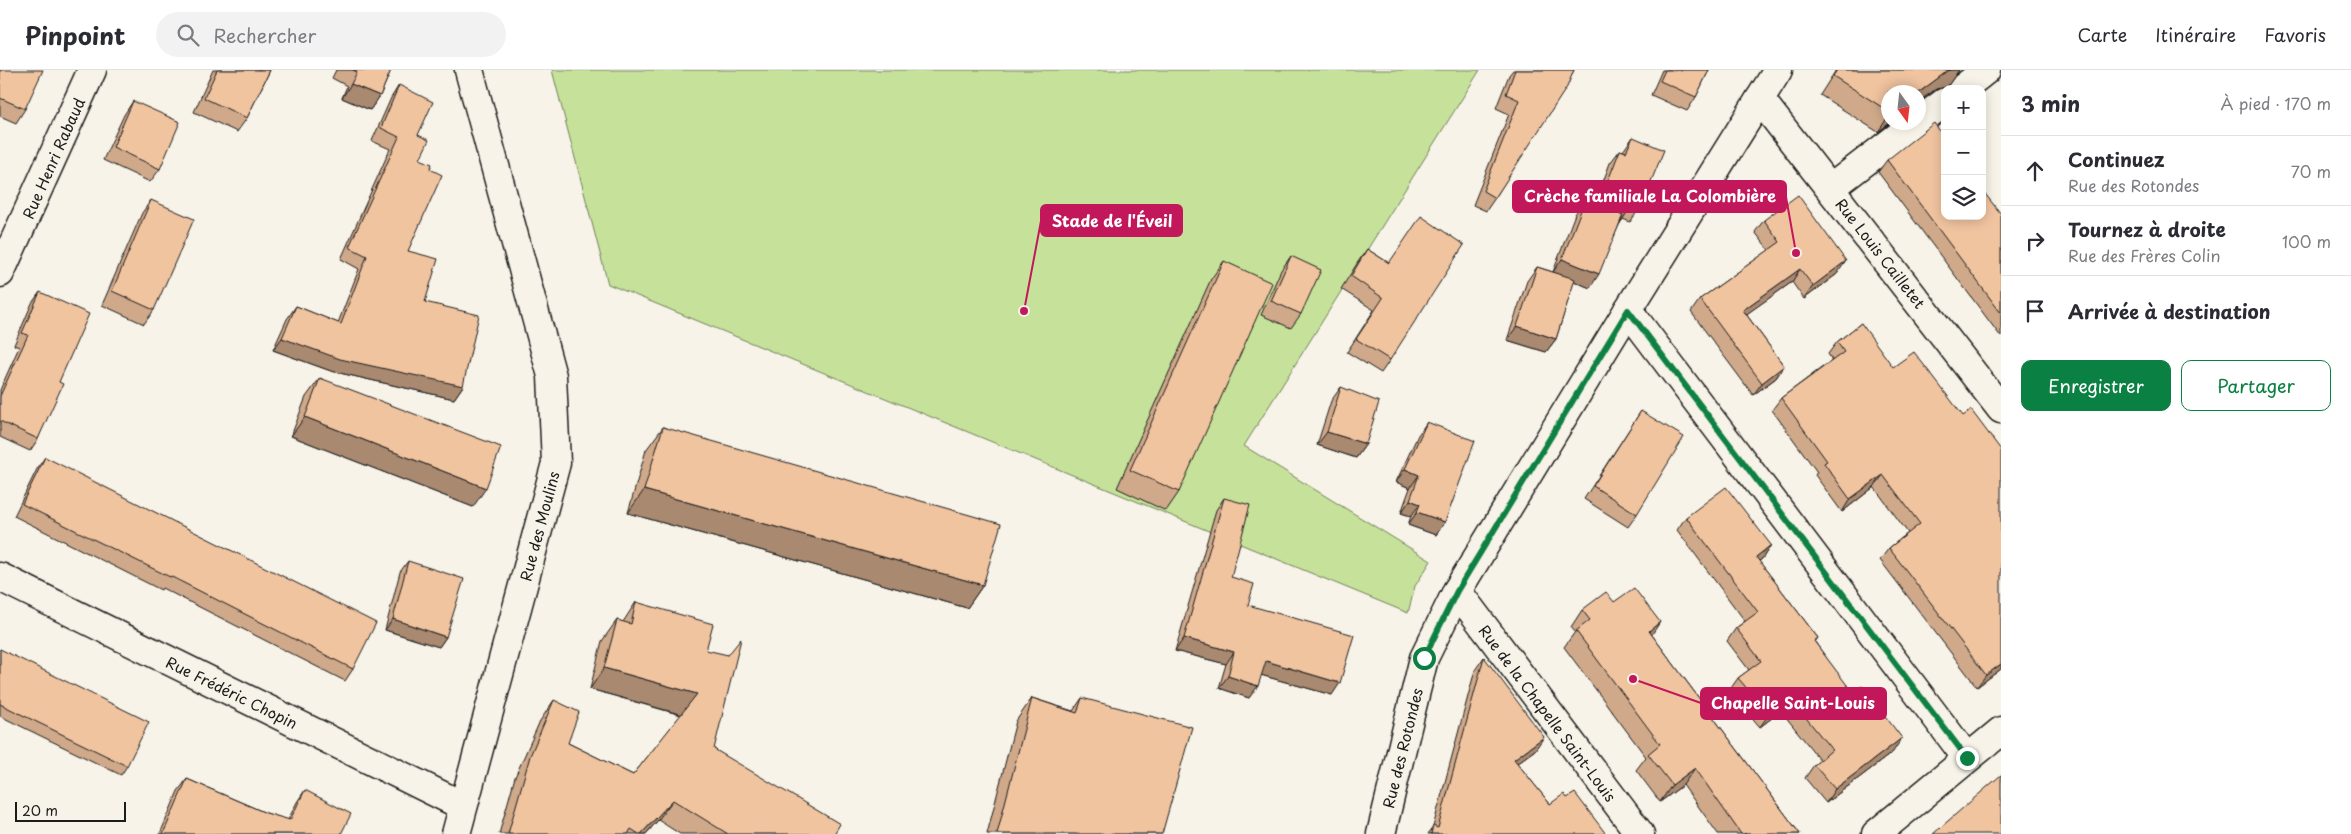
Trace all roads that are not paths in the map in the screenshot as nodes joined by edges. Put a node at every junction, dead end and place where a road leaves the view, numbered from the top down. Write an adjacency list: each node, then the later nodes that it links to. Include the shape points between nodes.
1 (92, 70): 11 (street, Rue Henri Rabaud)
2 (469, 70): 18 (street, Rue des Moulins, via 552,376 556,463)
3 (1778, 70): 6 (street, Rue des Rotondes)
4 (1986, 70): 5 (street)
5 (1967, 85)
6 (1760, 98): 10 (street, Rue Louis Cailletet); 12 (street, Rue des Rotondes)
7 (1941, 105): 8 (street)
8 (1926, 116)
9 (1907, 130): 10 (street)
10 (1831, 188): 13 (street, Rue Louis Cailletet)
11 (0, 273)
12 (1628, 310): 15 (street, Rue des Rotondes); 17 (street)
13 (1996, 392)
14 (0, 577): 18 (street, Rue Frédéric Chopin)
15 (1457, 591): 20 (street, Rue des Rotondes, via 1424,658); 21 (street, Rue de la Chapelle Saint-Louis)
16 (2001, 731): 17 (street)
17 (1967, 758): 22 (street)
18 (463, 806): 19 (street, Rue des Moulins)
19 (456, 834)
20 (1381, 834)
21 (1640, 834)
22 (1876, 834)

